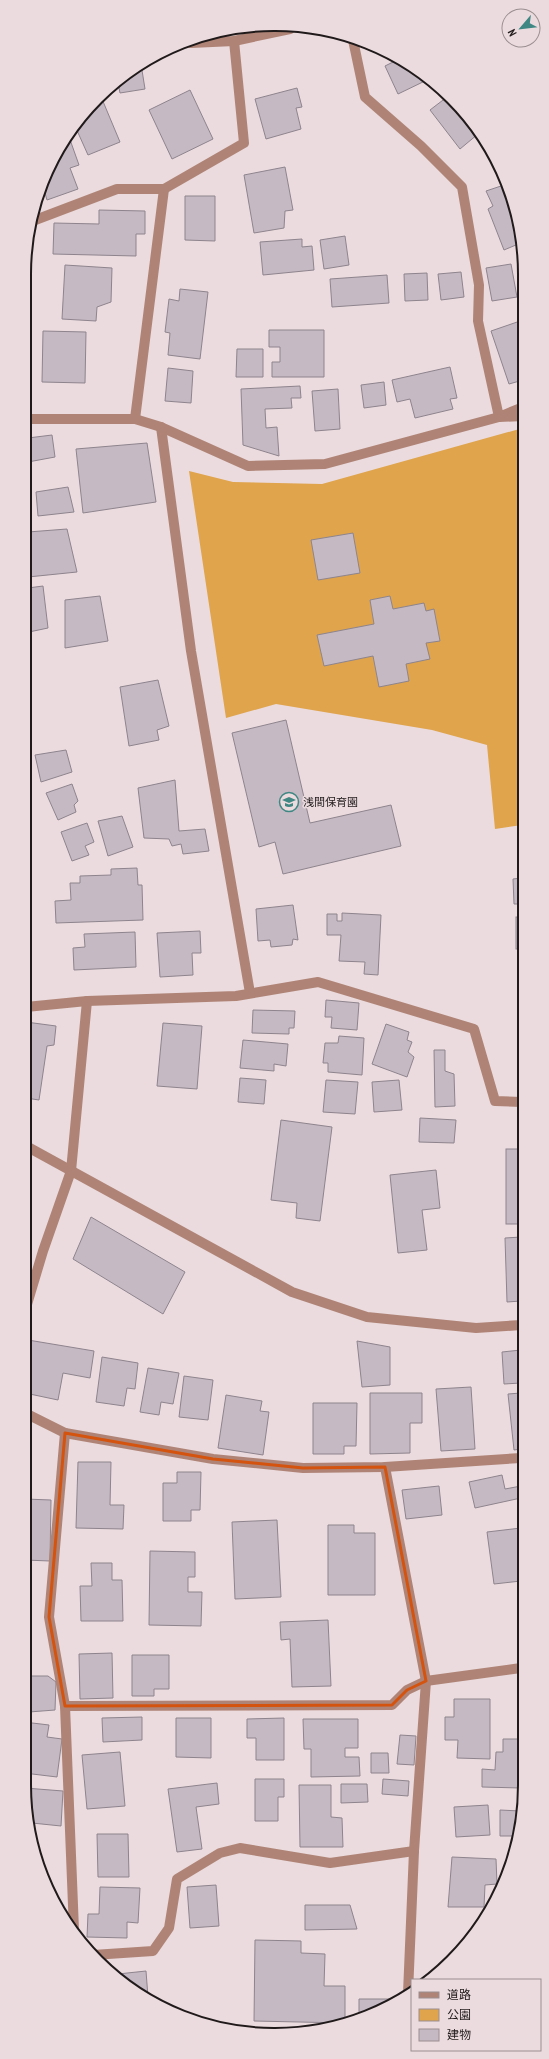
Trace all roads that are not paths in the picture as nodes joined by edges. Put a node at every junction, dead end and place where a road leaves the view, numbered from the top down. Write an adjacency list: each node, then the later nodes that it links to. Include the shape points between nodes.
1 (279, 31): 2 (street)
2 (234, 41): 3 (street); 5 (street, via 244,143)
3 (200, 43)
4 (354, 44): 9 (street, via 365,97 421,146 462,187 479,285 478,322)
5 (164, 189): 6 (street, via 117,189); 11 (street)
6 (37, 219)
7 (518, 409): 9 (street)
8 (518, 416): 9 (street)
9 (499, 417): 12 (street, via 325,464 248,466)
10 (31, 419): 11 (street)
11 (135, 419): 12 (street)
12 (161, 427): 13 (street, via 191,651)
13 (250, 993): 14 (street, via 236,996); 16 (street, via 318,982 474,1029 495,1101)
14 (87, 1001): 15 (street); 18 (street)
15 (31, 1007)
16 (518, 1102)
17 (31, 1149): 18 (street)
18 (71, 1171): 19 (street); 20 (street, via 292,1292 367,1317 476,1328)
19 (31, 1291)
20 (518, 1325)
21 (31, 1416): 22 (street)
22 (65, 1433): 24 (street, via 213,1459 303,1468); 27 (street, via 49,1617)
23 (518, 1458): 24 (street)
24 (385, 1467): 26 (street)
25 (518, 1668): 26 (street)
26 (426, 1681): 27 (street, via 407,1690 392,1705); 28 (street)
27 (65, 1706): 29 (street)
28 (414, 1851): 30 (street, via 330,1863 240,1848 220,1853 177,1879 169,1928 153,1951); 31 (street)
29 (74, 1922)
30 (100, 1954)
31 (408, 1988)

